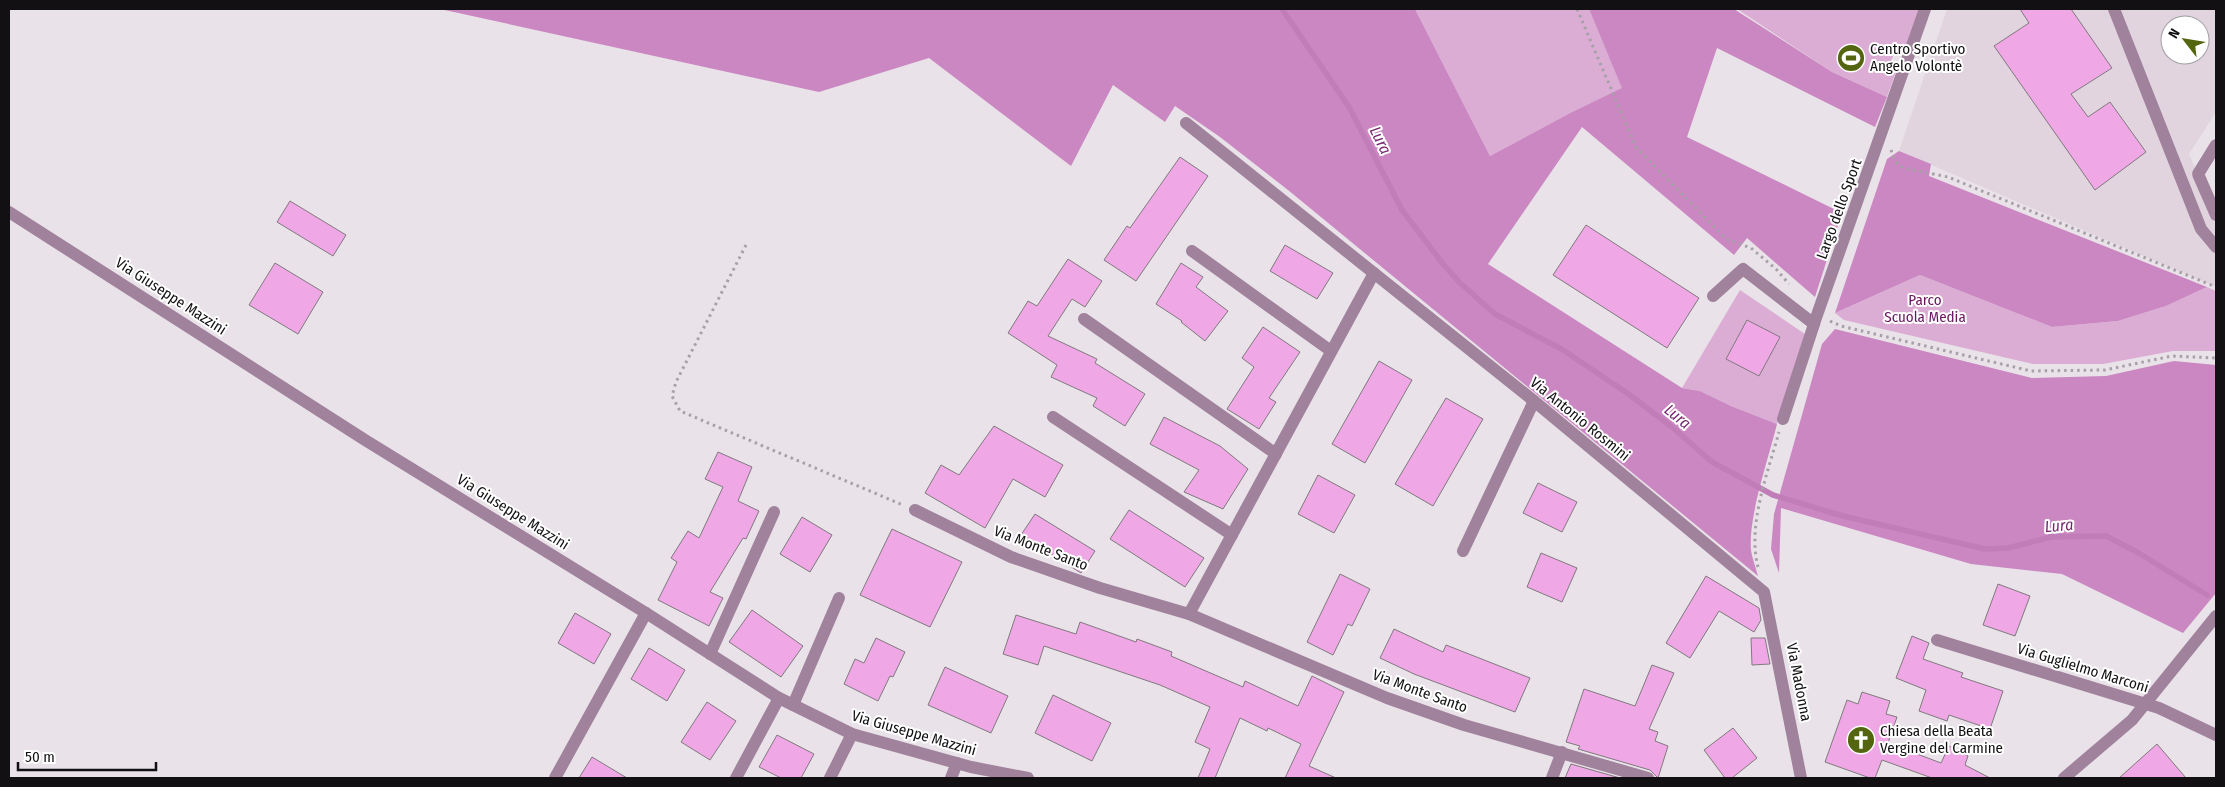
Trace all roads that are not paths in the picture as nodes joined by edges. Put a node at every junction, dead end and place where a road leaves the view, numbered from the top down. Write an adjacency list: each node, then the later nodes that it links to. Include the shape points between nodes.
1 (1925, 9): 12 (street, Largo dello Sport)
2 (2114, 9): 7 (street, via 2201,229)
3 (1186, 123): 9 (street, Via Antonio Rosmini)
4 (2216, 145): 6 (street, via 2198,174)
5 (9, 212): 24 (street, Via Giuseppe Mazzini, via 366,440)
6 (2216, 215)
7 (2216, 247)
8 (1192, 251): 13 (street)
9 (1374, 273): 13 (street); 14 (street, Via Antonio Rosmini)
10 (1713, 296): 12 (street, via 1743,269)
11 (1084, 319): 17 (street)
12 (1814, 324): 16 (street, Largo dello Sport)
13 (1332, 351): 17 (street)
14 (1534, 401): 21 (street); 22 (street, Via Antonio Rosmini)
15 (1053, 417): 20 (street)
16 (1783, 420)
17 (1276, 454): 20 (street)
18 (915, 510): 25 (street, Via Monte Santo, via 1011,557)
19 (774, 512): 28 (street)
20 (1232, 535): 25 (street)
21 (1463, 551)
22 (1764, 592): 43 (street, Via Madonna)
23 (839, 598): 31 (street)
24 (646, 613): 28 (street, Via Giuseppe Mazzini); 36 (street)
25 (1189, 614): 34 (street, Via Monte Santo, via 1386,698 1464,725)
26 (2216, 616): 30 (street)
27 (1937, 640): 30 (street, Via Guglielmo Marconi)
28 (710, 654): 29 (street, Via Giuseppe Mazzini)
29 (779, 698): 31 (street, Via Giuseppe Mazzini); 37 (street)
30 (2144, 704): 33 (street, Via Guglielmo Marconi); 44 (street, via 2120,732)
31 (793, 706): 32 (street, Via Giuseppe Mazzini)
32 (852, 734): 35 (street, Via Giuseppe Mazzini); 38 (street)
33 (2216, 735)
34 (1562, 752): 41 (street); 42 (street, Via Monte Santo)
35 (957, 763): 39 (street); 40 (street, Via Giuseppe Mazzini)
36 (555, 778)
37 (736, 778)
38 (830, 778)
39 (951, 778)
40 (1028, 778)
41 (1552, 778)
42 (1648, 778)
43 (1801, 778)
44 (2064, 778)

